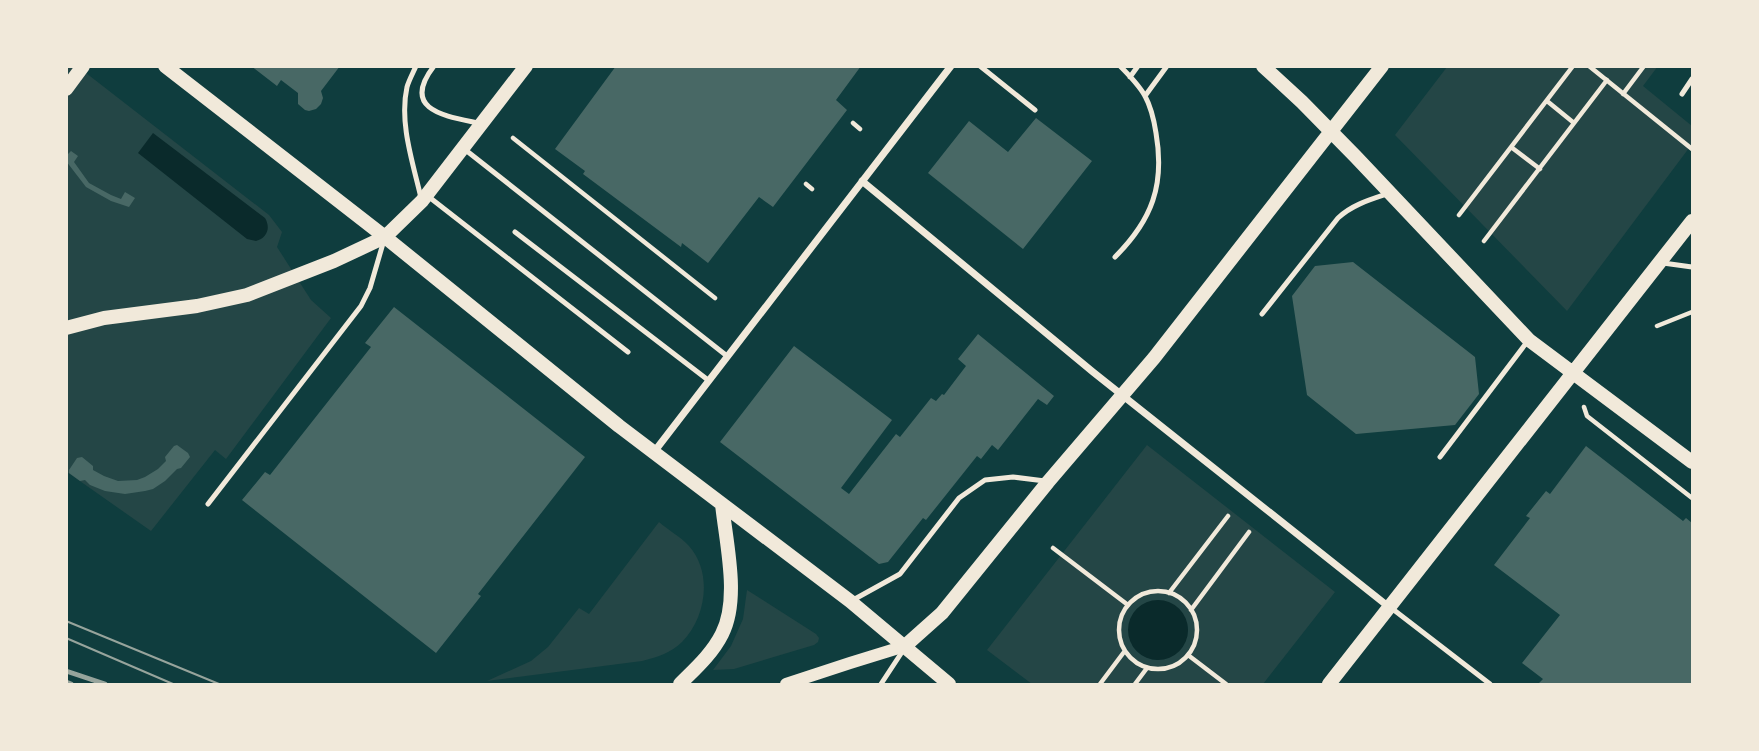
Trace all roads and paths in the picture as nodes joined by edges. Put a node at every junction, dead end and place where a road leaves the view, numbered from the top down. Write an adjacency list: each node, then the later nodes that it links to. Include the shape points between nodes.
1 (83, 66): 19 (main road)
2 (165, 66): 43 (main road)
3 (416, 66): 39 (lane, via 407,86 405,111)
4 (434, 66): 27 (lane, via 422,87 422,98 429,107 442,115)
5 (526, 66): 27 (main road)
6 (951, 66): 35 (street)
7 (980, 66): 24 (lane)
8 (1120, 66): 16 (lane)
9 (1138, 66): 16 (lane)
10 (1167, 66): 22 (lane)
11 (1263, 66): 29 (main road)
12 (1382, 66): 29 (main road)
13 (1573, 66): 23 (path)
14 (1589, 66): 18 (path)
15 (1644, 66): 20 (path)
16 (1130, 77): 22 (lane)
17 (1692, 79): 21 (lane)
18 (1607, 80): 20 (path); 26 (path)
19 (66, 89)
20 (1623, 93): 33 (path)
21 (1682, 94)
22 (1145, 96): 45 (lane, via 1154,119 1160,175 1144,220)
23 (1547, 101): 26 (path); 31 (path)
24 (1035, 110)
25 (853, 123): 28 (path)
26 (1574, 123): 34 (path)
27 (482, 124): 32 (main road)
28 (860, 129)
29 (1331, 132): 38 (main road); 58 (main road)
30 (513, 138): 48 (path)
31 (1511, 147): 34 (path); 40 (path)
32 (463, 148): 39 (main road); 55 (lane)
33 (1692, 149)
34 (1539, 169): 44 (path)
35 (862, 181): 55 (street); 58 (street)
36 (806, 184): 37 (path)
37 (812, 189)
38 (1390, 193): 50 (lane, via 1355,205 1338,218); 53 (main road)
39 (424, 198): 43 (main road); 54 (lane)
40 (1459, 215)
41 (1692, 221): 46 (main road)
42 (515, 232): 57 (lane)
43 (385, 237): 52 (main road, via 247,295); 60 (main road); 65 (lane, via 361,306)
44 (1484, 242)
45 (1115, 257)
46 (1660, 263): 47 (lane); 56 (main road)
47 (1692, 267)
48 (715, 298)
49 (1692, 312): 51 (path)
50 (1262, 314)
51 (1657, 326)
52 (66, 328)
53 (1529, 340): 56 (main road); 61 (lane)
54 (628, 352)
55 (727, 356): 57 (street)
56 (1572, 373): 62 (main road); 73 (main road)
57 (708, 380): 60 (street)
58 (1122, 394): 63 (main road); 73 (street)
59 (1587, 416): 64 (path)
60 (653, 452): 66 (main road)
61 (1440, 457)
62 (1692, 462)
63 (1048, 482): 71 (lane, via 1013,477 985,480 959,498 900,575); 75 (main road, via 942,613)
64 (1692, 498)
65 (208, 504)
66 (722, 504): 71 (main road); 79 (main road, via 732,588 729,616 714,647)
67 (1228, 516): 70 (path)
68 (1250, 532): 74 (path)
69 (1054, 548): 72 (path)
70 (1169, 593): 72 (path, via 1143,595); 74 (path)
71 (850, 601): 75 (main road)
72 (1128, 605): 76 (path, via 1119,628)
73 (1390, 607): 86 (main road); 87 (lane)
74 (1191, 611): 77 (path, via 1196,633)
75 (905, 646): 80 (street); 81 (lane); 82 (main road)
76 (1125, 651): 78 (path); 83 (path)
77 (1188, 654): 78 (path, via 1170,667); 85 (path)
78 (1148, 668): 84 (path)
79 (680, 684)
80 (786, 684)
81 (881, 684)
82 (949, 684)
83 (1100, 684)
84 (1135, 684)
85 (1226, 684)
86 (1329, 684)
87 (1490, 684)

